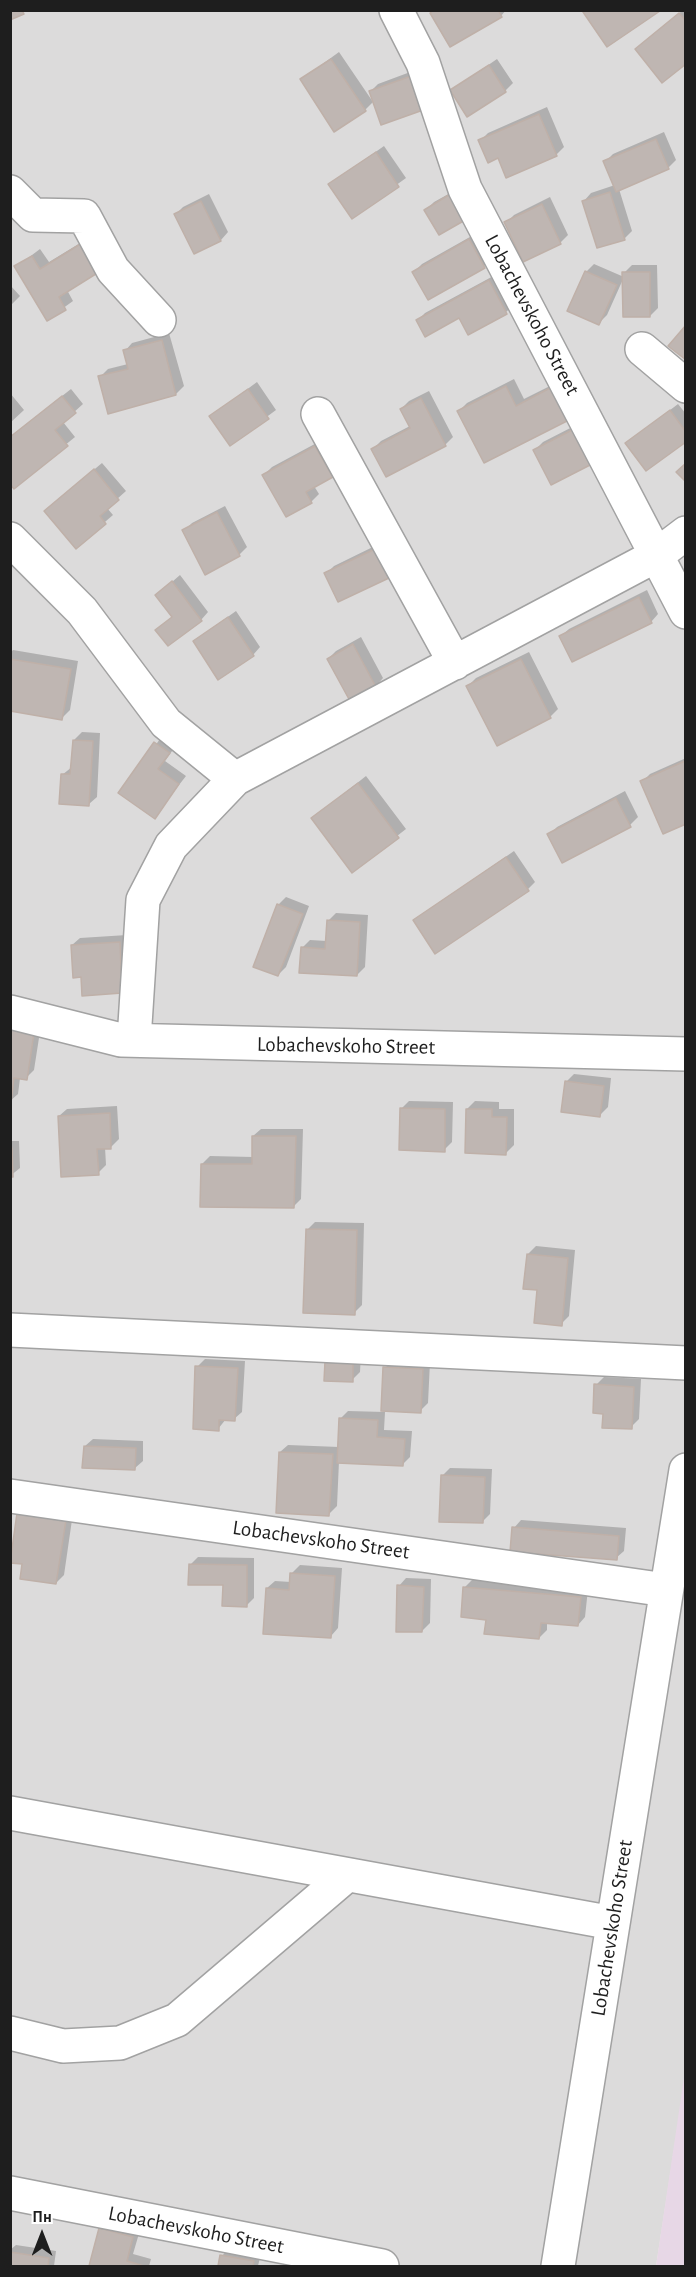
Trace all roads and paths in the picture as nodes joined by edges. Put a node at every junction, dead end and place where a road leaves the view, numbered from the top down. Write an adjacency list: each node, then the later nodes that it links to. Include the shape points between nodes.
1 (396, 10): 9 (street, Lobachevskoho Street, via 423,63 465,189)
2 (10, 192): 3 (street, via 33,215 84,216 112,270)
3 (159, 320)
4 (642, 349): 5 (street)
5 (686, 386)
6 (318, 414): 11 (street)
7 (686, 533): 9 (street)
8 (10, 539): 12 (street, via 82,611 166,723)
9 (657, 555): 10 (street, Lobachevskoho Street); 11 (street)
10 (686, 612)
11 (455, 663): 12 (street)
12 (235, 779): 14 (street, via 171,846 144,900)
13 (10, 1012): 14 (street, Lobachevskoho Street)
14 (134, 1040): 15 (street, Lobachevskoho Street)
15 (686, 1054)
16 (10, 1330): 17 (street)
17 (686, 1363)
18 (686, 1470): 20 (street, Lobachevskoho Street)
19 (10, 1496): 20 (street, Lobachevskoho Street)
20 (666, 1590): 23 (street, Lobachevskoho Street)
21 (10, 1813): 22 (street)
22 (347, 1875): 23 (street); 24 (street, via 177,2020 120,2043 63,2046)
23 (613, 1923): 27 (street, Lobachevskoho Street)
24 (10, 2033)
25 (10, 2193): 26 (street, Lobachevskoho Street)
26 (382, 2266)
27 (558, 2266)

